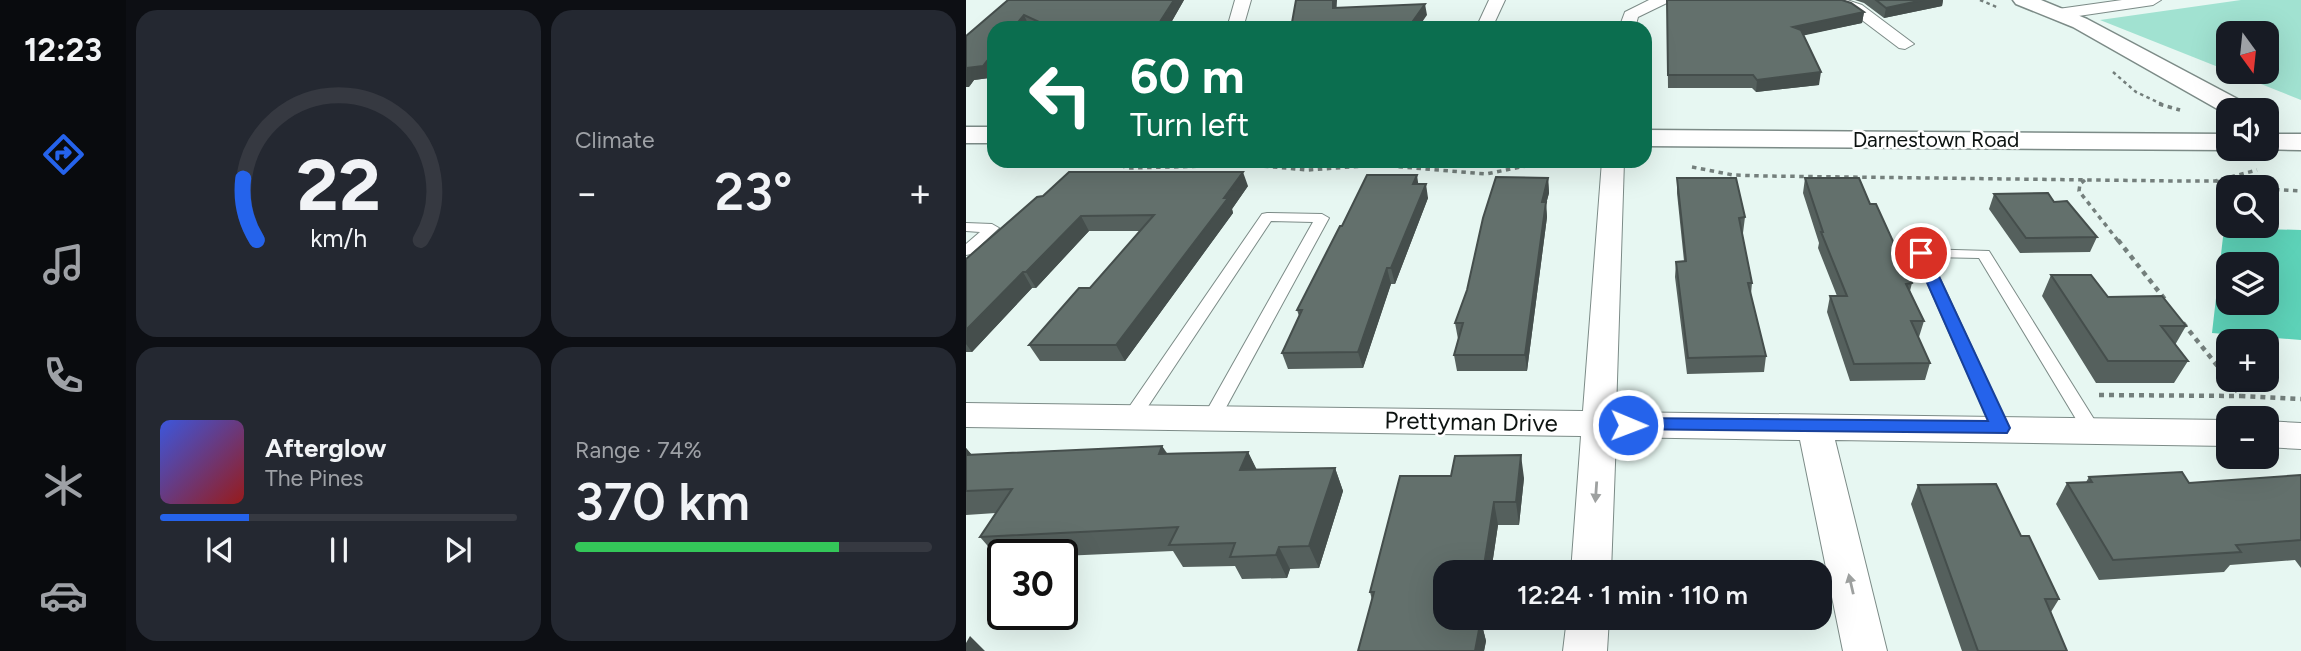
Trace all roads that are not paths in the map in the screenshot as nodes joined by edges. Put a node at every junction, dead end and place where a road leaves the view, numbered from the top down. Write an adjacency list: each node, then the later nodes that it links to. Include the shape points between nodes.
1 (1243, 0): 8 (street)
2 (1497, 0): 9 (street)
3 (1665, 0): 10 (street, via 1645,6)
4 (1831, 0): 11 (street, via 1856,8)
5 (2023, 0): 7 (main road)
6 (2153, 0): 7 (street)
7 (2058, 14): 12 (main road)
8 (1237, 21)
9 (1487, 21)
10 (1629, 21)
11 (1905, 44)
12 (2217, 98)
13 (966, 118): 14 (main road)
14 (987, 118)
15 (966, 135): 16 (main road)
16 (987, 135)
17 (1652, 138): 18 (main road, Darnestown Road)
18 (2216, 142)
19 (1613, 168): 25 (street)
20 (966, 228): 21 (lane, via 992,228)
21 (966, 251)
22 (966, 415): 23 (street, Prettyman Drive)
23 (1131, 418): 24 (street, Prettyman Drive); 24 (lane, via 1267,217 1322,219)
24 (1212, 419): 25 (street, Prettyman Drive)
25 (1601, 424): 26 (street, Prettyman Drive); 32 (street, one-way to 32)
26 (1815, 428): 27 (street, Prettyman Drive); 35 (street, one-way to 26)
27 (2000, 428): 28 (street, Prettyman Drive); 28 (lane, via 1921,253 1984,254)
28 (2091, 429): 29 (street, Prettyman Drive)
29 (2216, 432)
30 (2279, 435): 31 (street)
31 (2301, 436)
32 (1592, 560)
33 (1587, 630): 34 (street)
34 (1585, 651)
35 (1866, 651)

